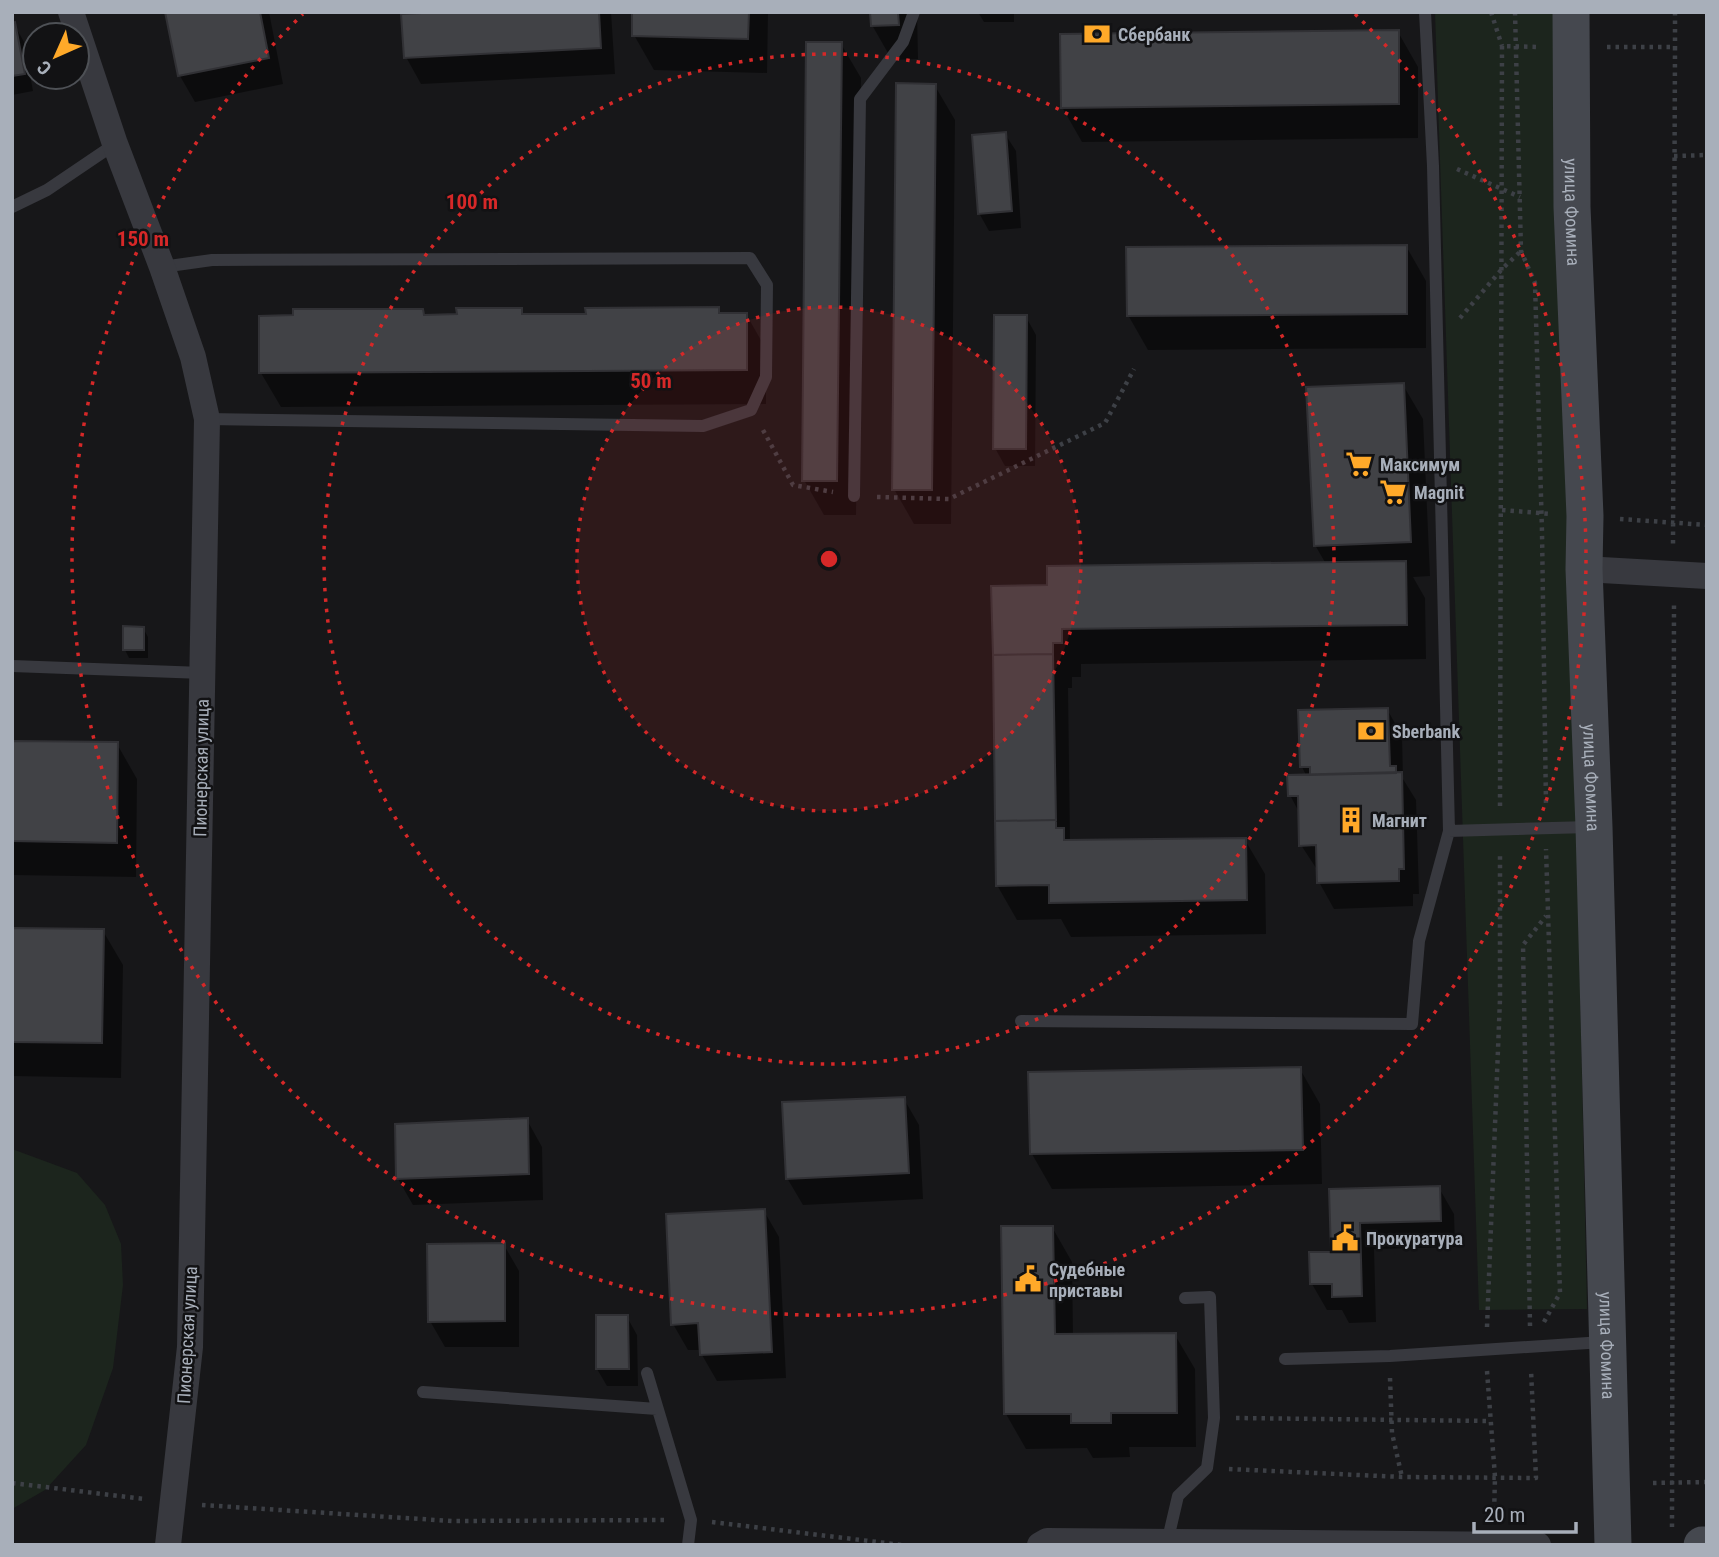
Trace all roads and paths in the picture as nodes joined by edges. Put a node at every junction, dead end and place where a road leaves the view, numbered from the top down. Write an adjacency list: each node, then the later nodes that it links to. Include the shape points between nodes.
1 (71, 12): 10 (street, Пионерская улица)
2 (914, 12): 22 (lane, via 903,42 860,99)
3 (1426, 12): 13 (lane)
4 (1492, 12): 8 (path)
5 (1515, 12): 14 (path)
6 (1571, 12): 23 (main road, улица Фомина, via 1572,207)
7 (1675, 12): 9 (path)
8 (1502, 46)
9 (1675, 47)
10 (114, 145): 15 (lane, via 47,190); 17 (street, Пионерская улица)
11 (1707, 155): 12 (path)
12 (1675, 156)
13 (1433, 166): 14 (path, via 1456,168); 18 (lane)
14 (1520, 197): 16 (path)
15 (12, 207)
16 (1521, 251): 18 (path); 28 (path, via 1535,283)
17 (162, 267): 20 (lane, via 212,260 750,258 767,285 766,377); 21 (street, Пионерская улица, via 193,357)
18 (1438, 344): 29 (lane)
19 (1134, 369): 22 (path, via 1105,423 949,499)
20 (751, 410): 21 (lane, via 703,426); 22 (path, via 793,485)
21 (207, 419): 26 (street, Пионерская улица)
22 (854, 496)
23 (1584, 569): 24 (street); 27 (main road, улица Фомина)
24 (1707, 576)
25 (12, 666): 26 (lane)
26 (203, 673): 51 (street, Пионерская улица, via 190,1348)
27 (1594, 827): 28 (lane); 34 (main road, улица Фомина)
28 (1546, 828): 29 (lane); 30 (path)
29 (1449, 831): 32 (lane, via 1419,941 1412,1024)
30 (1547, 914): 35 (path, via 1524,945); 35 (path, via 1560,1293)
31 (1500, 999): 36 (path)
32 (1021, 1021)
33 (1185, 1298): 42 (lane, via 1210,1297)
34 (1607, 1342): 35 (lane); 60 (main road, улица Фомина)
35 (1530, 1347): 36 (lane); 47 (path, via 1536,1478)
36 (1487, 1350): 37 (lane); 44 (path)
37 (1390, 1356): 38 (lane); 43 (path)
38 (1285, 1359)
39 (647, 1373): 41 (lane)
40 (423, 1392): 41 (lane)
41 (657, 1409): 52 (lane)
42 (1214, 1418): 43 (path); 45 (lane)
43 (1391, 1420): 44 (path); 46 (path)
44 (1489, 1422): 47 (path)
45 (1207, 1468): 46 (path); 53 (lane, via 1178,1496)
46 (1402, 1477): 47 (path)
47 (1495, 1477): 54 (path)
48 (1707, 1482): 50 (path)
49 (12, 1483): 51 (path)
50 (1653, 1483)
51 (173, 1503): 52 (path, via 452,1521); 55 (street, Пионерская улица)
52 (691, 1520): 56 (lane); 57 (path)
53 (1167, 1543): 54 (street); 58 (street, via 1046,1541)
54 (1493, 1544): 59 (street)
55 (168, 1545)
56 (688, 1545)
57 (902, 1545)
58 (1040, 1545)
59 (1538, 1545)
60 (1613, 1545)

